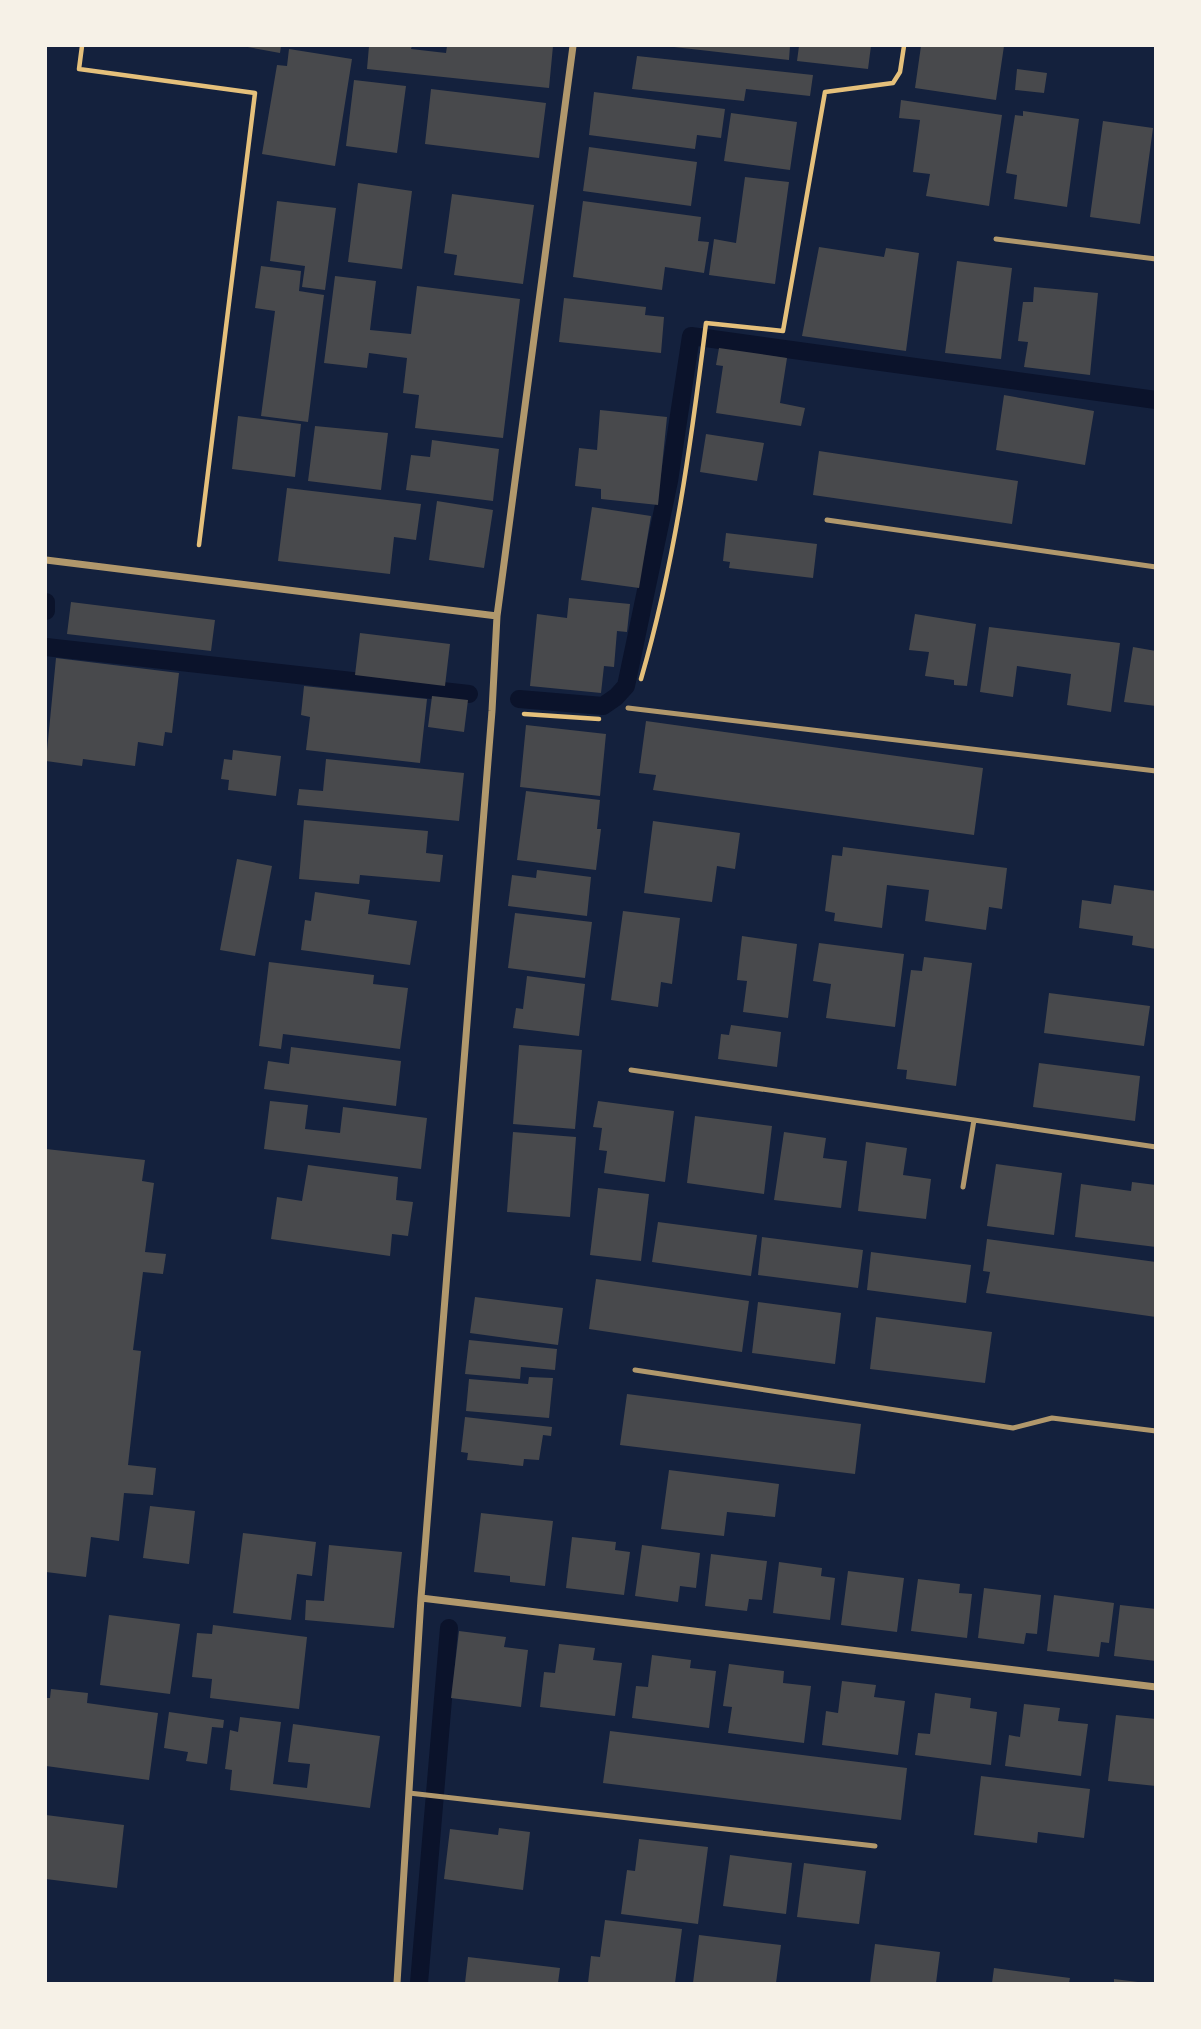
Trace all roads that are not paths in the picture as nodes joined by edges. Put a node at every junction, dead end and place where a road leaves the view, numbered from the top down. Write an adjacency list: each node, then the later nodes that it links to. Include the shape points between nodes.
1 (573, 46): 7 (street)
2 (996, 239): 3 (lane)
3 (1156, 259)
4 (827, 520): 6 (lane)
5 (46, 560): 7 (street)
6 (1156, 567)
7 (497, 616): 16 (street)
8 (628, 708): 9 (lane)
9 (1156, 771)
10 (631, 1070): 11 (lane)
11 (974, 1120): 12 (lane); 13 (lane)
12 (1156, 1147)
13 (963, 1186)
14 (635, 1370): 15 (lane, via 1013,1428 1052,1418)
15 (1156, 1432)
16 (421, 1598): 17 (street); 18 (street)
17 (1156, 1687)
18 (409, 1793): 19 (lane); 20 (street)
19 (875, 1846)
20 (397, 1983)

